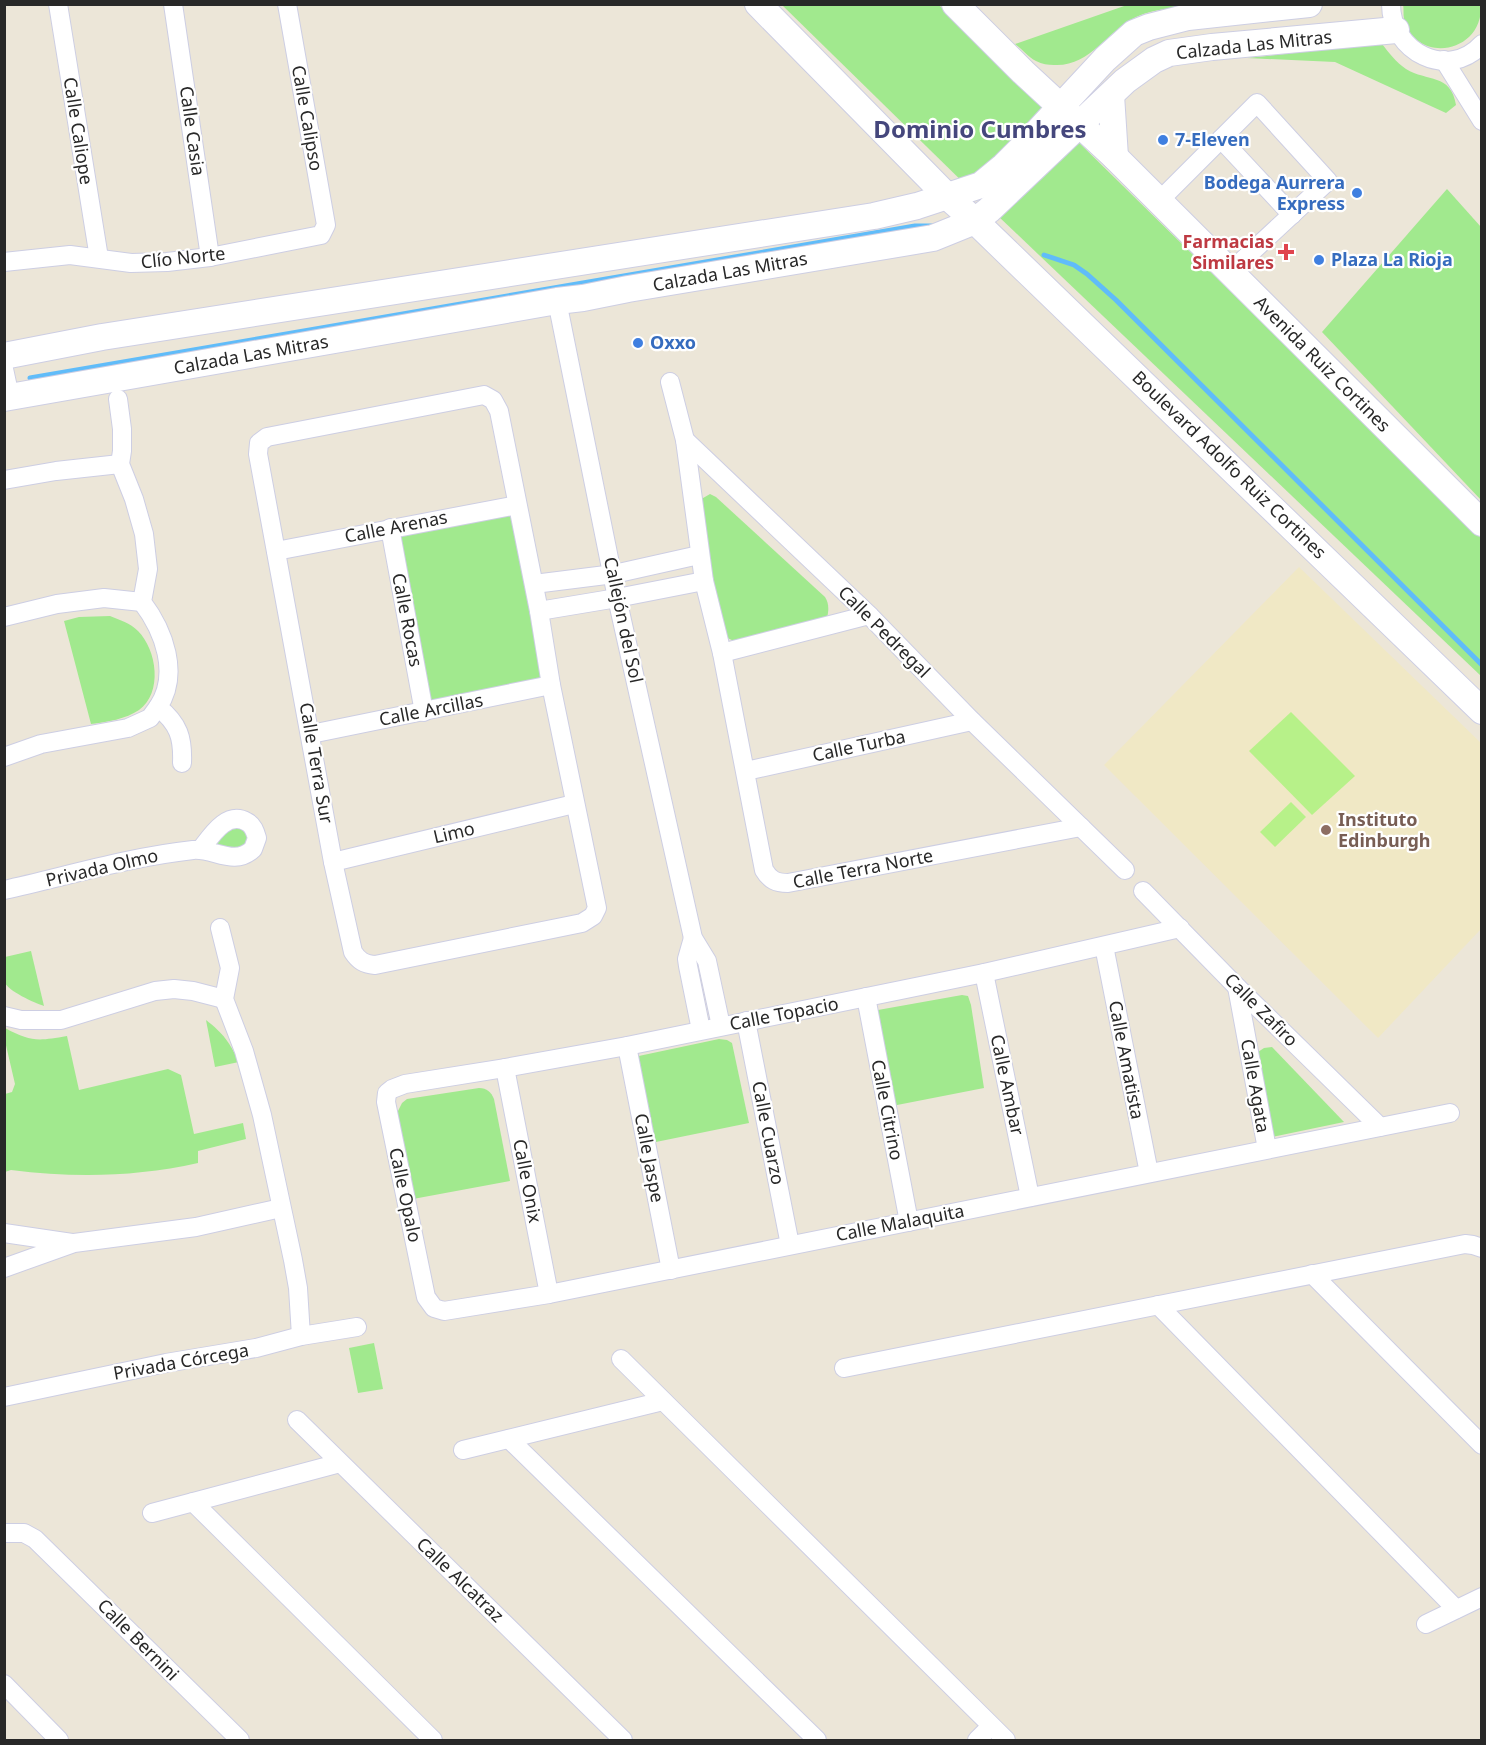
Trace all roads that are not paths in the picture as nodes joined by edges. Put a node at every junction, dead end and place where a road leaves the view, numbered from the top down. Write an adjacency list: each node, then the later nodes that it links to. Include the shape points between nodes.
1 (58, 4): 29 (street, Calle Caliope)
2 (173, 4): 28 (street, Calle Casia)
3 (287, 4): 27 (street, Calle Calipso, via 326,225)
4 (758, 4): 23 (main road)
5 (955, 4): 15 (main road, Avenida Ruiz Cortines)
6 (1391, 4): 9 (street)
7 (1305, 5): 8 (main road, Calzada Las Mitras); 10 (main road)
8 (1210, 15): 11 (main road); 13 (main road, Calzada Las Mitras, via 1188,17 1134,33)
9 (1396, 30): 10 (main road, Calzada Las Mitras); 14 (street, via 1411,49)
10 (1305, 39): 11 (main road, Calzada Las Mitras)
11 (1212, 47): 17 (main road, Calzada Las Mitras, via 1169,53)
12 (1480, 49): 14 (street)
13 (1105, 59): 16 (main road, Calzada Las Mitras); 17 (main road)
14 (1444, 60): 19 (street)
15 (1023, 72): 16 (main road, via 1059,79); 18 (main road, Avenida Ruiz Cortines)
16 (1087, 79): 18 (main road, Calzada Las Mitras)
17 (1118, 88): 20 (main road, Calzada Las Mitras); 22 (main road)
18 (1061, 107): 20 (main road, Avenida Ruiz Cortines); 23 (main road, Calzada Las Mitras, via 981,185)
19 (1482, 121)
20 (1081, 124): 22 (main road, Avenida Ruiz Cortines); 26 (main road, Calzada Las Mitras)
21 (1221, 139): 24 (street); 25 (street); 25 (street, via 1257,104 1328,181)
22 (1115, 157): 24 (main road, Avenida Ruiz Cortines)
23 (947, 196): 26 (main road); 33 (main road, Calzada Las Mitras, via 874,216)
24 (1159, 201): 31 (main road, Avenida Ruiz Cortines)
25 (1292, 215): 31 (street)
26 (975, 221): 32 (main road, Calzada Las Mitras, via 933,238); 57 (main road, Boulevard Adolfo Ruiz Cortines)
27 (324, 232): 28 (street, Clío Norte)
28 (210, 257): 29 (street, Clío Norte, via 131,263)
29 (99, 258): 30 (street, Clío Norte, via 70,255)
30 (4, 262)
31 (1230, 272): 42 (main road, Avenida Ruiz Cortines)
32 (557, 301): 36 (main road, Calzada Las Mitras); 46 (street, Callejón del Sol)
33 (4, 356)
34 (4, 369): 36 (street)
35 (670, 382): 38 (street, Calle Terra Norte)
36 (7, 398)
37 (118, 399): 39 (street, via 122,429)
38 (685, 440): 45 (street, Calle Terra Norte); 52 (street, Calle Pedregal)
39 (120, 464): 40 (street); 50 (street, via 144,534 148,569)
40 (4, 480)
41 (517, 505): 43 (street, Calle Arenas); 44 (street, Calle Terra Sur, via 499,411 484,395 262,440 258,448); 48 (street, Calle Terra Sur)
42 (1482, 523)
43 (390, 528): 44 (street, Calle Arenas); 58 (street, Calle Rocas)
44 (276, 551): 60 (street, Calle Terra Sur)
45 (699, 555): 46 (street); 47 (street, Calle Terra Norte)
46 (614, 574): 48 (street); 49 (street, Callejón del Sol)
47 (704, 581): 49 (street); 54 (street, Calle Terra Norte)
48 (534, 584): 51 (street, Calle Terra Sur)
49 (617, 598): 51 (street); 73 (street, Callejón del Sol)
50 (142, 602): 53 (street, via 104,598); 56 (street, via 168,653 164,699)
51 (539, 611): 55 (street, Calle Terra Sur)
52 (868, 615): 54 (street); 59 (street, Calle Pedregal)
53 (4, 617)
54 (722, 653): 63 (street, Calle Terra Norte)
55 (551, 685): 58 (street, Calle Arcillas); 64 (street, Calle Terra Sur)
56 (158, 707): 61 (street, via 150,718 128,728 41,744); 62 (street, via 174,723 180,736)
57 (1482, 711)
58 (424, 712): 60 (street, Calle Arcillas)
59 (972, 721): 63 (street, Calle Turba); 65 (street, Calle Pedregal)
60 (310, 734): 67 (street, Calle Terra Sur)
61 (4, 757)
62 (182, 764)
63 (746, 771): 65 (street, Calle Terra Norte, via 764,870 768,877 781,883)
64 (574, 804): 67 (street, Limo); 67 (street, Calle Terra Sur, via 597,908 582,923 369,965 353,952)
65 (1082, 827): 68 (street, Calle Pedregal)
66 (201, 849): 69 (street, Privada Olmo, via 148,856)
67 (333, 862)
68 (1125, 870)
69 (4, 890)
70 (1143, 891): 72 (street, Calle Zafiro)
71 (220, 928): 78 (street, via 230,968)
72 (1180, 928): 74 (street, Calle Topacio); 76 (street, Calle Zafiro)
73 (693, 938): 81 (street, Callejón del Sol, via 707,961); 82 (street, Callejón del Sol, via 687,958)
74 (1104, 946): 75 (street, Calle Topacio); 89 (street, Calle Amatista)
75 (984, 974): 77 (street, Calle Topacio); 90 (street, Calle Ambar)
76 (1238, 987): 87 (street, Calle Zafiro); 88 (street, Calle Agata)
77 (866, 998): 80 (street, Calle Topacio); 92 (street, Calle Citrino)
78 (224, 999): 79 (street, via 174,989 155,991 61,1020); 91 (street, via 249,1066)
79 (4, 1016)
80 (746, 1021): 81 (street, Calle Topacio); 95 (street, Calle Cuarzo)
81 (721, 1026): 82 (street, Calle Topacio)
82 (701, 1030): 83 (street, Calle Topacio)
83 (627, 1046): 84 (street, Calle Topacio); 98 (street, Calle Jaspe)
84 (505, 1068): 85 (street, Calle Topacio, via 405,1084); 100 (street, Calle Onix)
85 (387, 1093): 101 (street, Calle Opalo)
86 (1450, 1113): 87 (street, Calle Malaquita)
87 (1380, 1127): 88 (street, Calle Malaquita)
88 (1267, 1149): 89 (street, Calle Malaquita)
89 (1149, 1173): 90 (street, Calle Malaquita)
90 (1030, 1197): 92 (street, Calle Malaquita)
91 (281, 1208): 94 (street, via 196,1227); 104 (street, via 298,1288)
92 (909, 1222): 95 (street, Calle Malaquita)
93 (4, 1233): 94 (street)
94 (74, 1243): 97 (street)
95 (790, 1245): 98 (street, Calle Malaquita)
96 (1482, 1248): 99 (street, via 1465,1244)
97 (4, 1268)
98 (671, 1270): 100 (street, Calle Malaquita)
99 (1312, 1274): 102 (street); 111 (street)
100 (549, 1294): 101 (street, Calle Malaquita, via 444,1311 434,1308)
101 (426, 1297)
102 (1158, 1305): 106 (street); 118 (street)
103 (357, 1327): 104 (street, Privada Córcega)
104 (301, 1336): 107 (street, Privada Córcega)
105 (621, 1359): 108 (street)
106 (844, 1368)
107 (4, 1397)
108 (663, 1401): 110 (street); 121 (street)
109 (297, 1420): 113 (street, Calle Alcatraz)
110 (509, 1439): 112 (street); 126 (street)
111 (1482, 1445)
112 (463, 1450)
113 (340, 1463): 114 (street); 125 (street, Calle Alcatraz)
114 (193, 1502): 115 (street); 124 (street)
115 (152, 1513)
116 (4, 1533): 123 (street, Calle Bernini, via 24,1533 35,1539)
117 (1482, 1597): 118 (street)
118 (1456, 1609): 119 (street)
119 (1426, 1624)
120 (4, 1684): 122 (street)
121 (991, 1726): 127 (street); 128 (street)
122 (59, 1740)
123 (240, 1740)
124 (434, 1740)
125 (623, 1740)
126 (817, 1740)
127 (977, 1740)
128 (1006, 1740)

